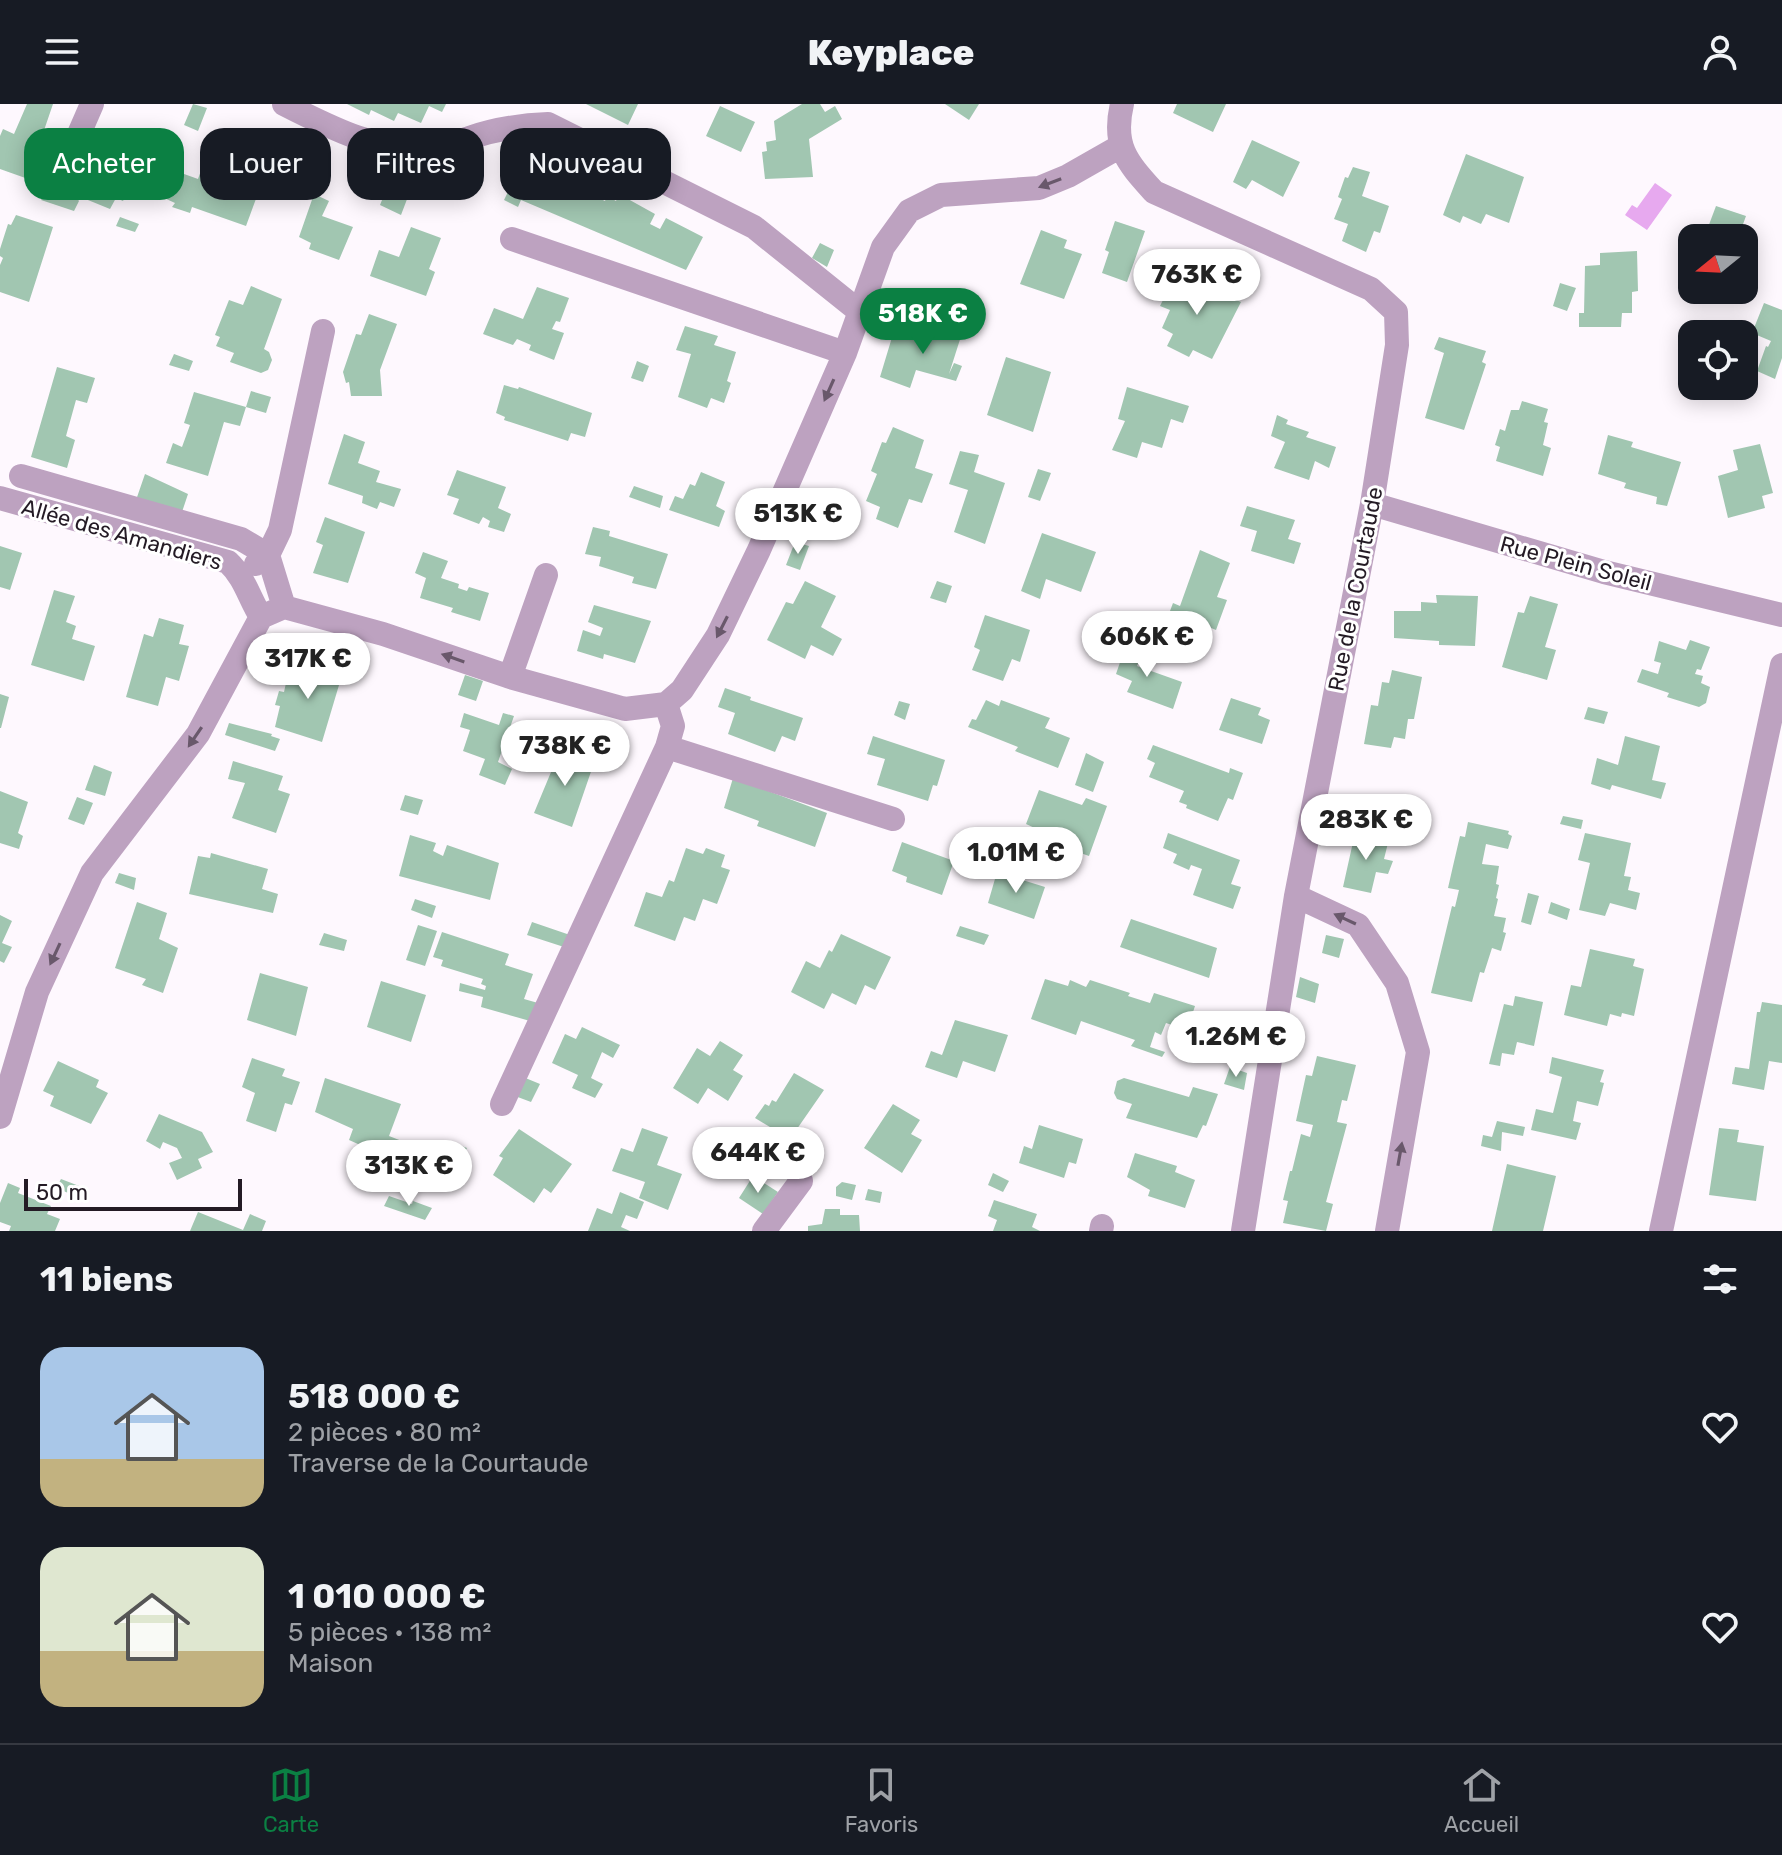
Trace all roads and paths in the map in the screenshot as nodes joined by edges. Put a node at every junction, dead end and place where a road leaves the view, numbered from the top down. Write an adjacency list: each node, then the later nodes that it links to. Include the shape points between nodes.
1 (92, 104): 6 (street)
2 (284, 104): 5 (street, via 343,134 396,147 437,150)
3 (534, 104): 5 (street)
4 (1122, 104): 7 (street)
5 (521, 125): 9 (street, via 548,124 754,227)
6 (82, 128)
7 (1119, 147): 9 (street, one-way to 9, via 1039,188 941,195 909,211 883,247); 14 (street, Rue de la Courtaude, via 1154,192 1371,289 1396,312 1397,345)
8 (512, 239): 11 (street)
9 (860, 312): 11 (street)
10 (323, 331): 15 (street, via 280,530)
11 (845, 353): 23 (street, one-way to 23, via 718,635 682,690)
12 (21, 476): 15 (street, via 241,539)
13 (0, 498): 16 (street, Allée des Amandiers, via 228,562)
14 (1372, 504): 19 (street, Rue Plein Soleil, via 1604,572); 26 (street, Rue de la Courtaude)
15 (268, 555): 16 (street); 18 (street)
16 (241, 575): 20 (street)
17 (546, 575): 22 (street)
18 (284, 607): 20 (street); 22 (street, one-way to 18)
19 (1782, 615)
20 (261, 617): 28 (street, one-way to 28, via 198,734 92,873 37,992)
21 (1782, 665): 33 (street)
22 (510, 677): 23 (street, via 625,709)
23 (666, 704): 24 (street, via 673,726)
24 (667, 747): 25 (street); 27 (street)
25 (893, 819)
26 (1296, 896): 31 (street, Rue de la Courtaude); 32 (street, one-way to 26, via 1418,1052 1397,983 1358,925)
27 (502, 1104)
28 (0, 1117)
29 (801, 1181): 30 (street)
30 (764, 1231)
31 (1243, 1231)
32 (1387, 1231)
33 (1661, 1231)

